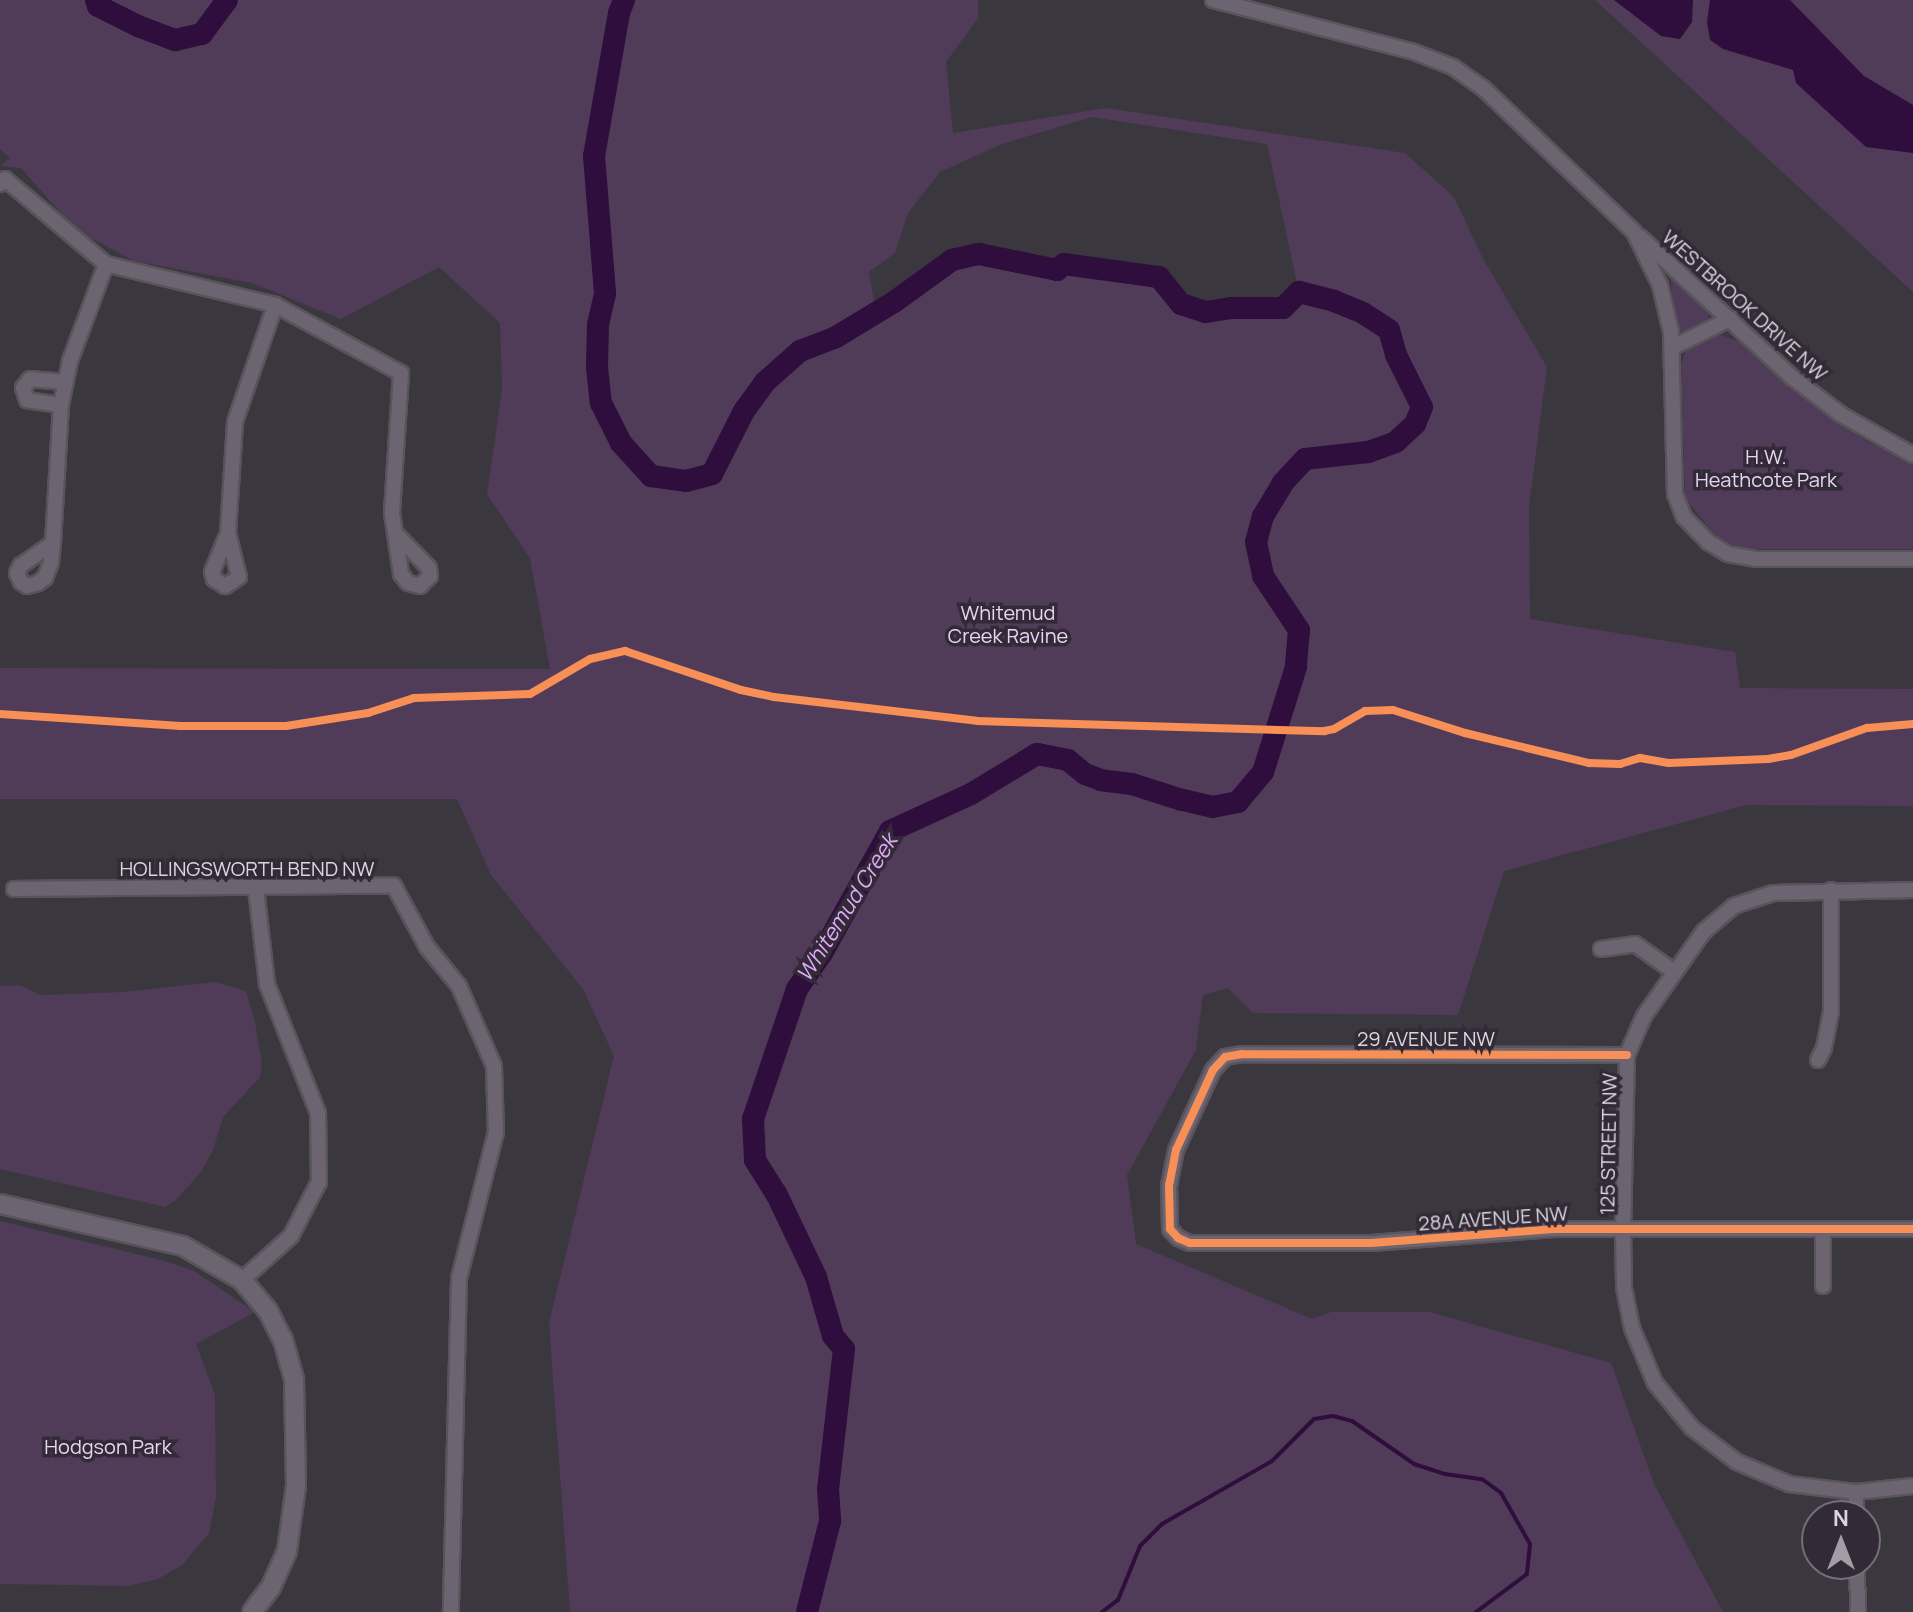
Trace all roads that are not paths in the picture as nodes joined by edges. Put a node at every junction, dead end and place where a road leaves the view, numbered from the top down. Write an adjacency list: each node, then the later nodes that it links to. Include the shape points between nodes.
1 (1213, 0): 3 (street, WESTBROOK DRIVE NW, via 1453,67 1483,88)
2 (0, 184): 4 (street, via 5,179)
3 (1634, 232): 6 (street, WESTBROOK DRIVE NW); 7 (street, WESTBROOK DRIVE NW, via 1660,285)
4 (106, 264): 5 (street); 8 (street)
5 (275, 305): 11 (street, via 235,422); 12 (street, via 401,373)
6 (1730, 319): 7 (street); 10 (street, WESTBROOK DRIVE NW, via 1817,397)
7 (1673, 347): 14 (street, WESTBROOK DRIVE NW, via 1675,494 1699,535 1742,557)
8 (65, 382): 9 (street); 9 (street, via 30,379 23,388 27,400)
9 (61, 405): 13 (street)
10 (1913, 455)
11 (228, 533)
12 (395, 533)
13 (53, 543)
14 (1913, 559)
15 (14, 889): 16 (street, HOLLINGSWORTH BEND NW)
16 (256, 889): 28 (street, via 267,984 318,1113 319,1182 291,1236); 35 (street, HOLLINGSWORTH BEND NW, via 394,886 427,947 459,986 494,1066 496,1132 459,1278)
17 (1831, 890): 18 (street); 20 (street, 125 STREET NW, via 1773,893 1734,906 1704,931); 22 (street, via 1831,1012)
18 (1913, 890)
19 (1601, 949): 20 (street, via 1635,944)
20 (1673, 971): 21 (street, 125 STREET NW, via 1637,1028)
21 (1627, 1055): 24 (street, 125 STREET NW); 27 (street, 29 AVENUE NW, via 1225,1057 1213,1070 1172,1162 1169,1219)
22 (1818, 1060)
23 (0, 1204): 28 (street, via 183,1246)
24 (1623, 1228): 25 (street, 28A AVENUE NW); 27 (street, 28A AVENUE NW, via 1538,1229 1371,1243 1190,1243); 31 (street, 125 STREET NW, via 1624,1288 1632,1328 1655,1383 1692,1428 1763,1475 1809,1489)
25 (1823, 1229): 26 (street, 28A AVENUE NW); 29 (street)
26 (1913, 1229)
27 (1174, 1235)
28 (242, 1280): 34 (street, via 283,1340 297,1416 296,1486 287,1551 271,1587)
29 (1823, 1286)
30 (1913, 1486): 31 (street, 125 STREET NW)
31 (1856, 1492): 32 (street)
32 (1856, 1500)
33 (1857, 1580): 36 (street)
34 (252, 1612)
35 (451, 1612)
36 (1858, 1612)

